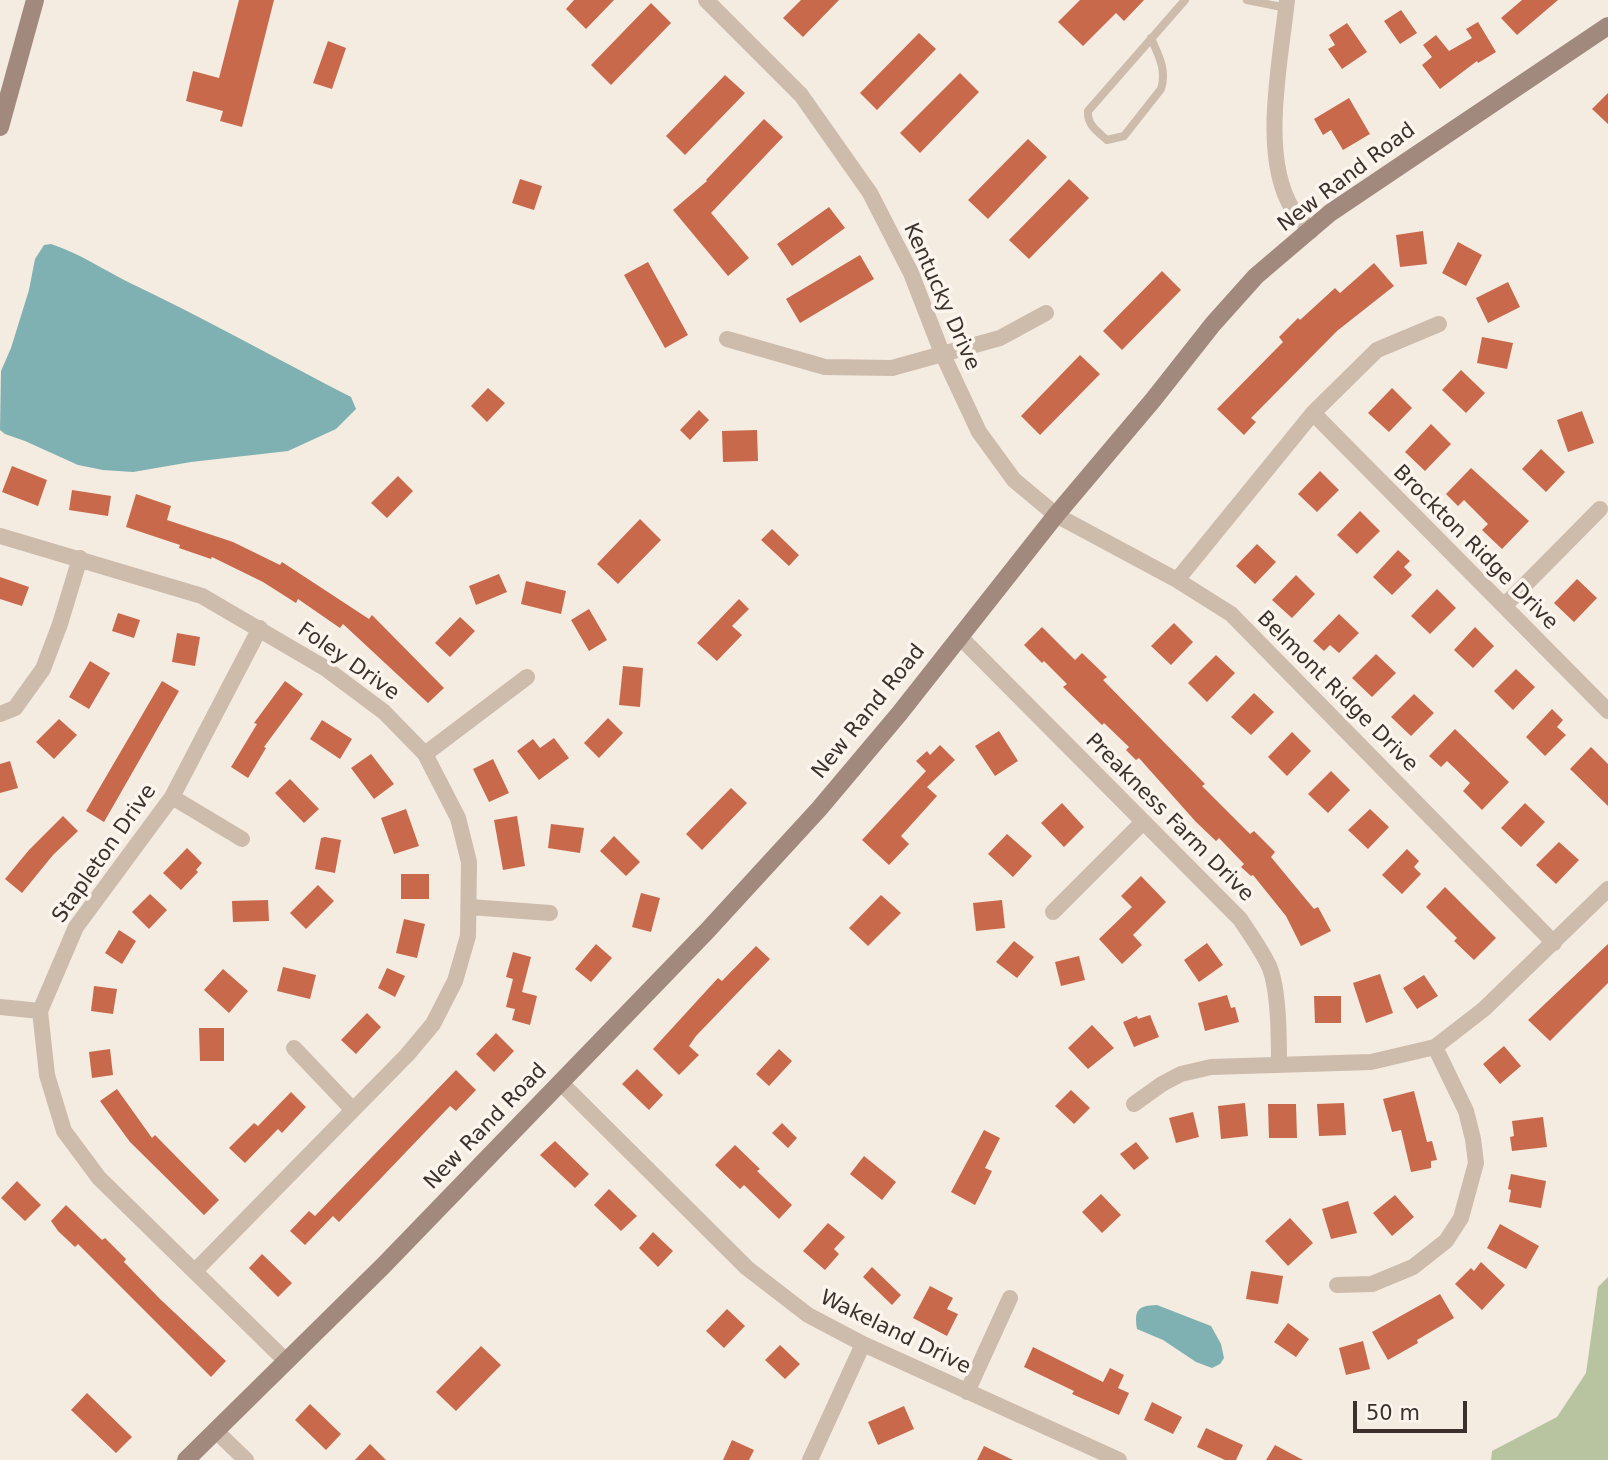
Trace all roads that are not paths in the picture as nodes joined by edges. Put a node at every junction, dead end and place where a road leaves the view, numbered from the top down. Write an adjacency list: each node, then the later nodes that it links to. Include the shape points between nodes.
1 (35, 0): 8 (street)
2 (706, 0): 13 (street, Kentucky Drive, via 801,94 870,192 911,273)
3 (1185, 0): 7 (lane)
4 (1247, 0): 5 (lane)
5 (1287, 4): 9 (street, via 1273,128 1281,180 1292,209)
6 (1606, 30): 9 (street, New Rand Road, via 1330,213)
7 (1151, 38): 7 (lane, via 1088,111 1092,127 1107,140 1124,136 1161,89 1163,65)
8 (0, 127)
9 (1311, 231): 16 (street, New Rand Road, via 1256,276)
10 (1046, 313): 13 (street, via 1000,338)
11 (1439, 324): 14 (street, via 1377,350)
12 (727, 339): 13 (street, via 825,367 892,368)
13 (942, 353): 16 (street, Kentucky Drive, via 979,432 1014,480)
14 (1313, 413): 19 (street); 20 (street, Brockton Ridge Drive)
15 (1600, 509): 20 (street)
16 (1056, 515): 19 (street, Belmont Ridge Drive); 22 (street, New Rand Road)
17 (0, 536): 18 (street, Foley Drive)
18 (80, 558): 21 (street, Foley Drive, via 202,596); 25 (street, via 43,668 15,708)
19 (1177, 580): 34 (street, Belmont Ridge Drive, via 1231,614)
20 (1504, 606): 24 (street, Brockton Ridge Drive)
21 (260, 628): 26 (street, Foley Drive, via 384,712); 27 (street, Stapleton Drive)
22 (960, 637): 28 (street, Preakness Farm Drive); 40 (street, New Rand Road, via 819,809)
23 (527, 677): 26 (street)
24 (1608, 711)
25 (0, 714)
26 (425, 754): 31 (street, Foley Drive, via 458,818 469,862)
27 (172, 797): 29 (street); 36 (street, Stapleton Drive, via 76,927)
28 (1143, 822): 32 (street); 39 (street, Preakness Farm Drive, via 1240,919 1258,946 1270,969)
29 (242, 839)
30 (1608, 889): 34 (street)
31 (470, 907): 33 (street); 42 (street, Foley Drive, via 468,936 455,981 433,1024)
32 (1053, 912)
33 (550, 913)
34 (1554, 943): 37 (street, via 1484,1009)
35 (0, 1007): 36 (street)
36 (40, 1010): 43 (street, Stapleton Drive, via 47,1075 64,1132 99,1178)
37 (1435, 1047): 39 (street, via 1371,1062); 44 (street, via 1466,1111 1473,1139 1476,1163 1461,1218 1446,1241 1413,1267 1372,1284)
38 (294, 1048): 42 (street)
39 (1279, 1065): 41 (street, via 1211,1067 1181,1074)
40 (561, 1083): 46 (street, Wakeland Drive, via 747,1268 808,1315); 47 (street, New Rand Road)
41 (1134, 1104)
42 (352, 1109): 43 (street, Foley Drive)
43 (195, 1271): 47 (street, Stapleton Drive)
44 (1337, 1285)
45 (1010, 1298): 48 (street)
46 (863, 1344): 48 (street, Wakeland Drive); 52 (street)
47 (286, 1361): 49 (street, New Rand Road)
48 (967, 1392): 53 (street, Wakeland Drive)
49 (217, 1432): 50 (street, New Rand Road); 51 (street)
50 (186, 1460)
51 (246, 1460)
52 (810, 1460)
53 (1119, 1460)

